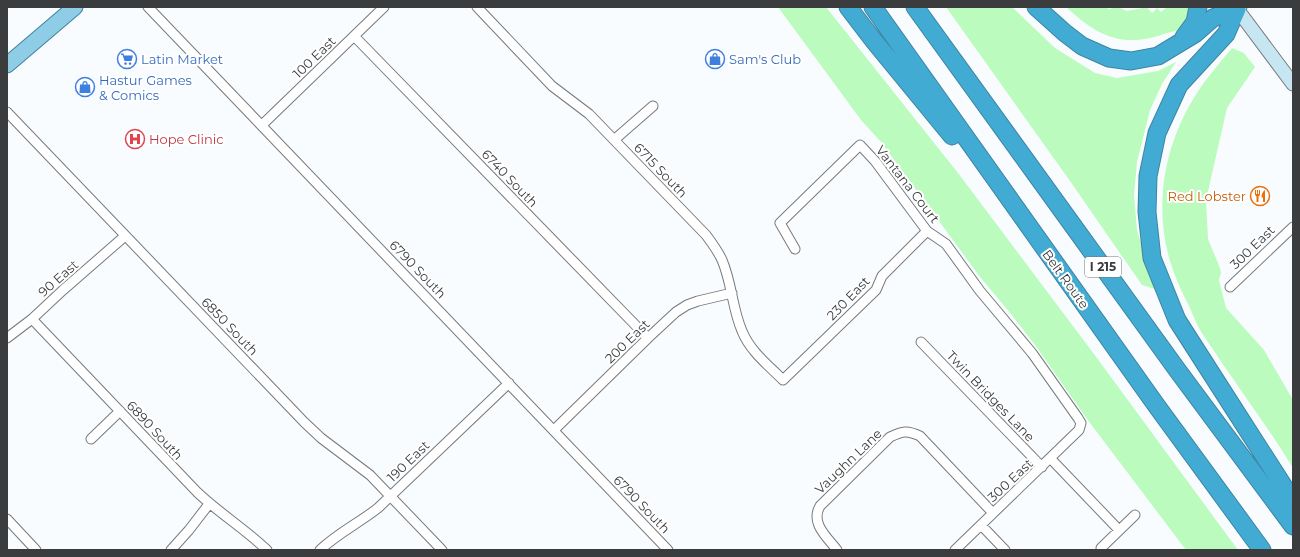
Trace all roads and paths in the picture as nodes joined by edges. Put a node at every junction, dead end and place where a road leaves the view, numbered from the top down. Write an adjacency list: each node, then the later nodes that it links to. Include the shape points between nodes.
1 (75, 7): 13 (main road)
2 (148, 7): 17 (street, 6790 South)
3 (384, 7): 11 (street, 100 East)
4 (477, 7): 18 (street, 6715 South, via 552,86 589,114)
5 (848, 7): 23 (highway)
6 (873, 7): 23 (highway, Belt Route / I 215)
7 (915, 7): 45 (highway, I 215)
8 (1036, 7): 12 (highway, via 1082,46 1109,58 1131,61 1158,56)
9 (1198, 7): 12 (highway, via 1195,22)
10 (1238, 8): 12 (highway, via 1213,18); 14 (main road); 39 (highway, via 1226,34 1179,84 1157,133 1148,176 1147,212 1152,258 1177,320)
11 (354, 36): 17 (street, 100 East); 28 (street, 6740 South)
12 (1178, 44)
13 (7, 65)
14 (1293, 84)
15 (653, 106): 18 (street)
16 (7, 112): 21 (street, 6850 South)
17 (262, 125): 31 (street, 6790 South)
18 (614, 140): 25 (street, 6715 South, via 710,241 722,260)
19 (1293, 227): 24 (street, 300 East)
20 (928, 231): 22 (street, Vantana Court, via 860,145 780,223); 30 (street, 230 East, via 882,276 876,290); 33 (street, Vantana Court, via 946,244 977,287 1032,353)
21 (125, 236): 26 (street, 90 East); 38 (street, 6850 South, via 320,438 370,475)
22 (796, 249)
23 (1046, 252): 57 (highway, Belt Route / I 215)
24 (1230, 287)
25 (732, 293): 28 (street, 200 East, via 687,305); 30 (street, 6715 South, via 742,331 748,342)
26 (32, 319): 27 (street, 90 East); 32 (street, 6890 South)
27 (7, 338)
28 (648, 338): 34 (street, 200 East)
29 (922, 342): 37 (street, Twin Bridges Lane)
30 (783, 380)
31 (508, 383): 34 (street, 6790 South); 38 (street, 190 East)
32 (120, 411): 35 (street); 40 (street, 6890 South)
33 (1081, 426): 36 (street, 300 East, via 1080,430)
34 (554, 430): 53 (street, 6790 South)
35 (91, 439)
36 (1050, 459): 37 (street, 300 East); 46 (street)
37 (1042, 467): 41 (street, 300 East)
38 (390, 496): 51 (street, 190 East, via 366,518 340,533); 52 (street, 6850 South)
39 (1293, 501)
40 (208, 504): 49 (street); 50 (street, 6890 South)
41 (993, 513): 44 (street, 300 East); 54 (street, Vaughn Lane, via 920,436 910,431 900,432 890,437 820,506 816,515 818,525)
42 (1135, 515): 46 (street)
43 (7, 520): 48 (street)
44 (981, 525): 55 (street, 300 East); 56 (street)
45 (1293, 526)
46 (1119, 530): 47 (street)
47 (1101, 548)
48 (36, 550)
49 (171, 550)
50 (267, 550)
51 (320, 550)
52 (442, 550)
53 (668, 550)
54 (837, 550)
55 (955, 550)
56 (1006, 550)
57 (1262, 550)

